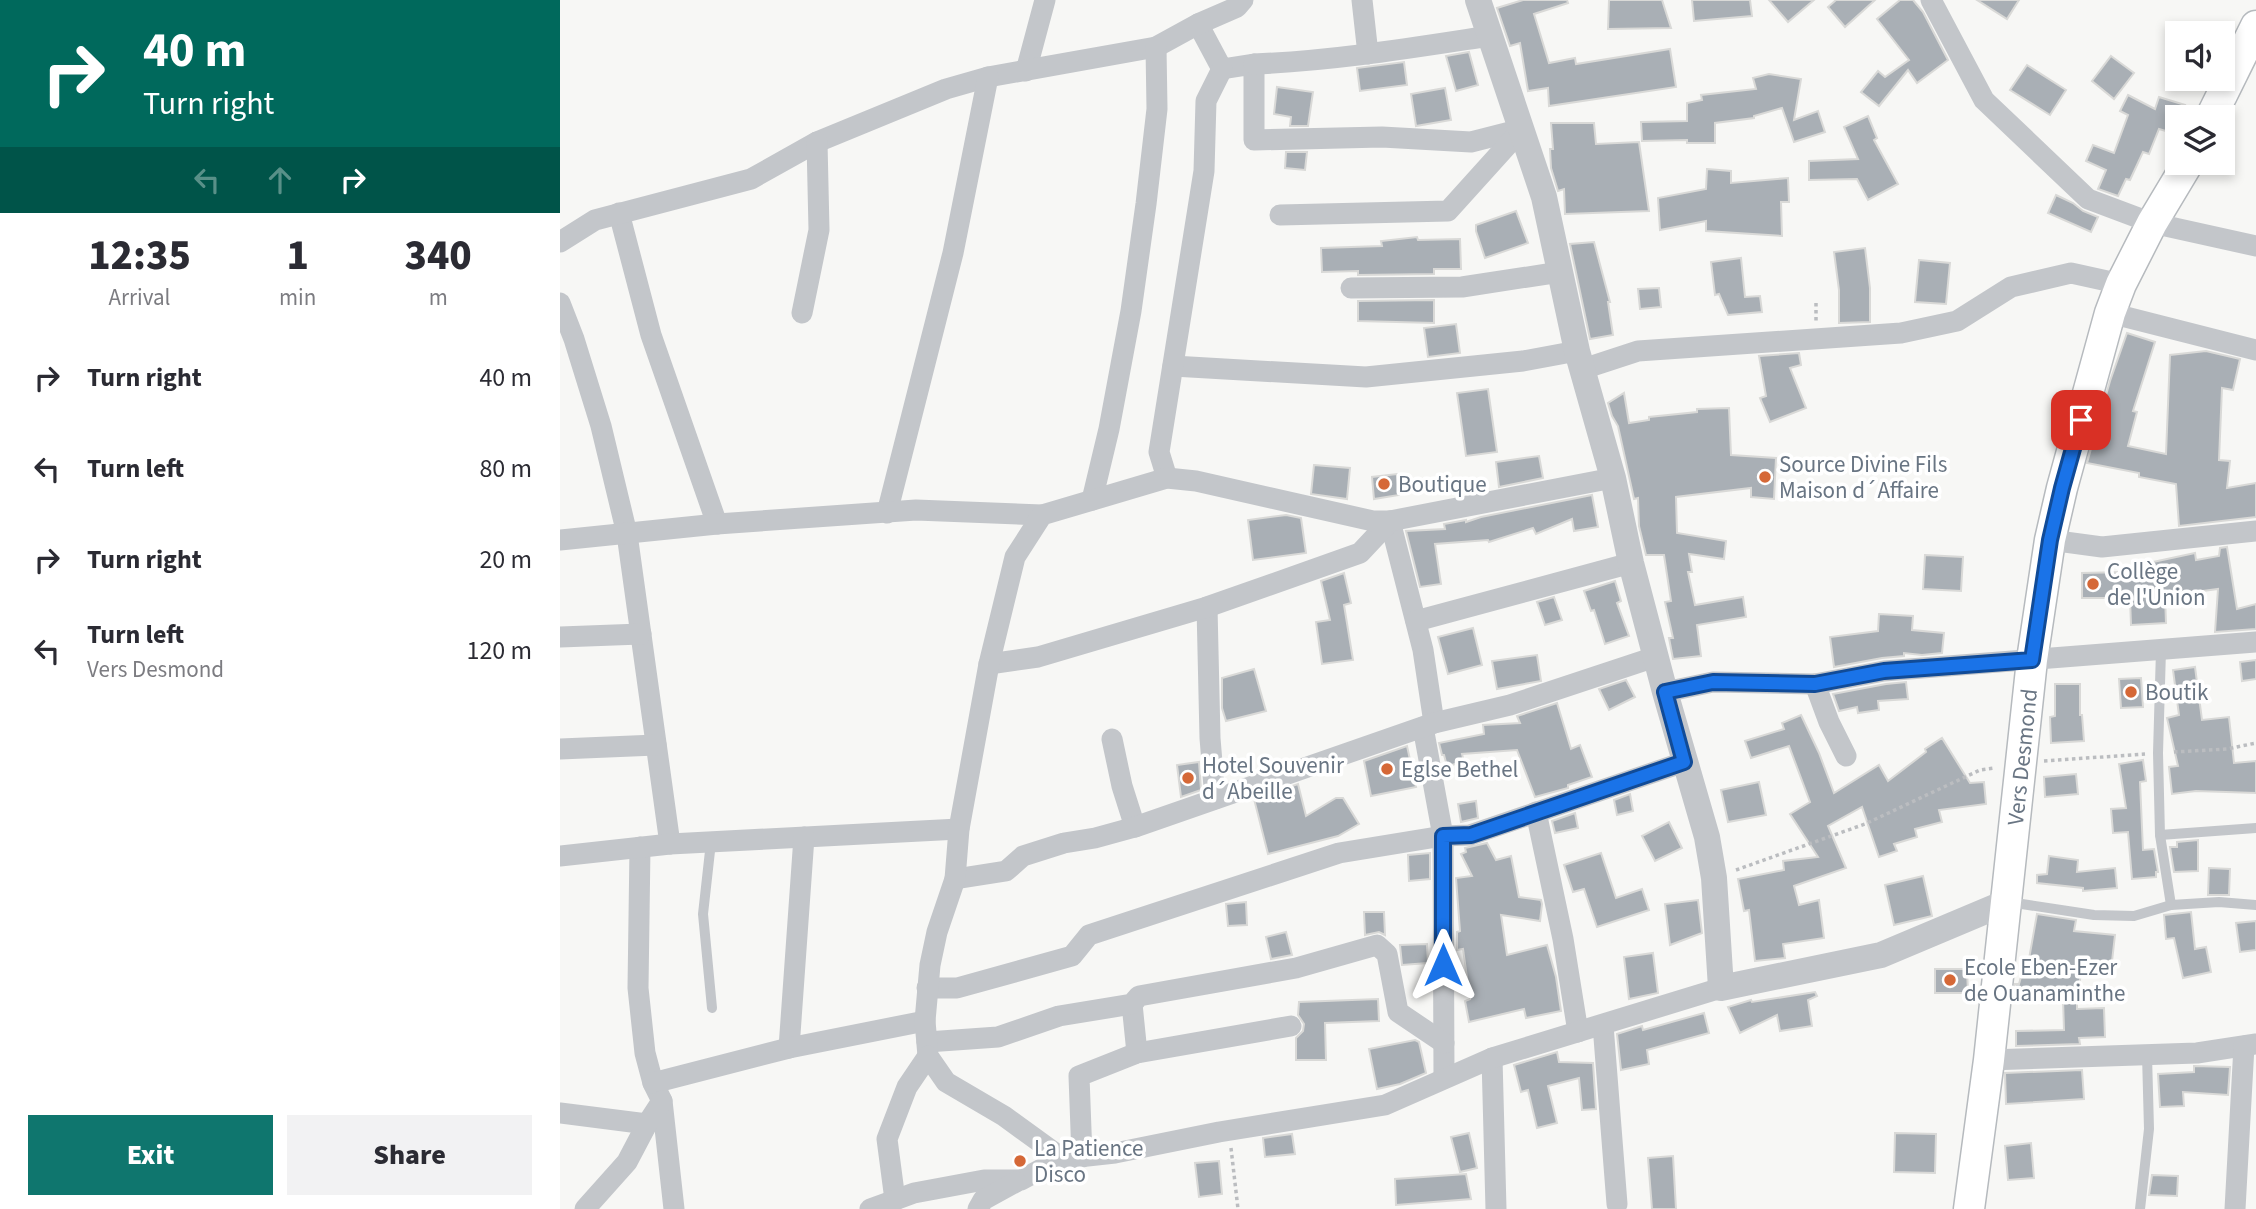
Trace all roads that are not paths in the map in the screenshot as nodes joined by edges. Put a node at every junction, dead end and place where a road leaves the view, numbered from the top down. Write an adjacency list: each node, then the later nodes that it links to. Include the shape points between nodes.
1 (1045, 0): 13 (street)
2 (1242, 0): 6 (street, via 1237,7)
3 (1362, 0): 10 (street)
4 (1478, 0): 8 (street)
5 (1931, 0): 21 (street, via 1984,100 2088,199)
6 (1198, 24): 9 (street); 12 (street)
7 (2256, 26): 15 (main road)
8 (1490, 36): 10 (street); 16 (street)
9 (1156, 47): 13 (street); 35 (street, via 1157,109 1146,204 1109,429)
10 (1368, 54): 11 (street)
11 (1254, 64): 12 (street); 16 (street, via 1254,140 1382,137 1471,142)
12 (1222, 69): 32 (street, via 1206,101 1203,171)
13 (1027, 71): 14 (street)
14 (988, 77): 17 (street, via 946,89); 36 (street, via 953,253)
15 (2217, 105)
16 (1522, 129): 20 (street, via 1448,211); 24 (street, via 1544,197)
17 (817, 142): 19 (street, via 751,179); 28 (street, via 820,230)
18 (2181, 175): 21 (main road, Vers Desmond)
19 (619, 213): 22 (street, via 594,220); 39 (street, via 651,335)
20 (1280, 215)
21 (2152, 223): 23 (street); 25 (main road, Vers Desmond)
22 (560, 242)
23 (2256, 246)
24 (1560, 272): 26 (street, via 1462,287); 31 (street)
25 (2121, 284): 29 (main road, Vers Desmond); 31 (street, via 2071,272 2011,287 1957,321 1901,333 1638,351)
26 (1351, 288)
27 (560, 303): 41 (street, via 601,426)
28 (802, 313)
29 (2110, 313): 30 (street); 43 (main road, Vers Desmond)
30 (2256, 350)
31 (1580, 360): 32 (street, via 1522,361 1366,377); 34 (street)
32 (1172, 366): 33 (street, via 1158,452)
33 (1167, 478): 35 (street); 38 (street)
34 (1613, 478): 38 (street); 44 (street)
35 (1091, 500): 37 (street)
36 (887, 513): 37 (street); 39 (street)
37 (1042, 515): 53 (street, via 1015,556)
38 (1390, 521): 45 (street, via 1360,553); 46 (street)
39 (717, 524): 41 (street)
40 (2256, 531): 43 (street, via 2102,547)
41 (627, 534): 42 (street); 47 (street)
42 (560, 540)
43 (2050, 540): 52 (main road, Vers Desmond)
44 (1631, 563): 46 (street); 51 (street)
45 (1207, 607): 53 (street, via 1038,657); 62 (street)
46 (1416, 621): 56 (street, via 1423,650)
47 (641, 634): 48 (street); 58 (street)
48 (560, 637)
49 (2256, 642): 50 (street)
50 (2161, 650): 52 (street); 67 (lane)
51 (1655, 657): 55 (street); 56 (street, via 1510,705)
52 (2032, 660): 54 (street, via 1884,671); 75 (main road, Vers Desmond)
53 (989, 664): 66 (street)
54 (1815, 684): 55 (street, via 1713,682); 60 (street)
55 (1665, 692): 61 (street)
56 (1428, 725): 62 (street); 68 (street)
57 (1112, 739): 64 (street)
58 (656, 746): 59 (street); 71 (street)
59 (560, 749)
60 (1846, 757)
61 (1684, 762): 63 (street); 79 (street, via 1714,878)
62 (1215, 799): 64 (street)
63 (1536, 812): 68 (street, via 1471,835); 84 (street)
64 (1135, 827): 74 (street, via 1023,856 1006,872)
65 (2256, 828): 67 (lane)
66 (959, 829): 69 (street); 74 (street)
67 (2160, 835): 76 (lane)
68 (1443, 836): 78 (street, via 1339,853 1089,935 1072,956 957,988); 86 (street)
69 (804, 837): 70 (street); 88 (street)
70 (711, 842): 71 (street); 81 (lane, via 703,914)
71 (670, 844): 72 (street)
72 (640, 847): 73 (street); 94 (street, via 638,988 645,1053)
73 (560, 856)
74 (955, 879): 78 (street, via 937,932)
75 (2007, 902): 76 (lane, via 2134,916); 79 (street, via 1881,954); 92 (main road, Vers Desmond)
76 (2171, 905): 77 (lane)
77 (2256, 905)
78 (928, 988): 85 (street)
79 (1721, 988): 82 (street)
80 (1132, 1004): 85 (street, via 1059,1016 998,1037); 86 (street, via 1139,996 1296,968 1377,945 1387,954 1398,1012); 89 (street)
81 (712, 1008)
82 (1603, 1025): 84 (street); 101 (street)
83 (1291, 1026): 89 (street)
84 (1578, 1032): 91 (street)
85 (927, 1039): 88 (street); 98 (street, via 946,1082 1004,1116); 100 (street, via 887,1139)
86 (1444, 1043): 93 (street)
87 (2250, 1045): 90 (street); 109 (street)
88 (789, 1048): 94 (street)
89 (1137, 1053): 97 (street, via 1079,1076)
90 (2147, 1055): 92 (street); 108 (lane, via 2149,1129)
91 (1492, 1058): 93 (street); 106 (street)
92 (1989, 1060): 107 (main road, Vers Desmond)
93 (1444, 1077): 97 (street, via 1385,1105)
94 (658, 1092): 96 (street); 103 (street)
95 (560, 1113): 96 (street)
96 (647, 1124): 102 (street, via 626,1162)
97 (1082, 1157): 98 (street)
98 (1060, 1159): 99 (street)
99 (1021, 1180): 100 (street, via 984,1180); 105 (street, via 983,1200)
100 (895, 1200): 104 (street)
101 (1617, 1204)
102 (585, 1209)
103 (674, 1209)
104 (870, 1209)
105 (978, 1209)
106 (1496, 1209)
107 (1969, 1209)
108 (2140, 1209)
109 (2235, 1209)

